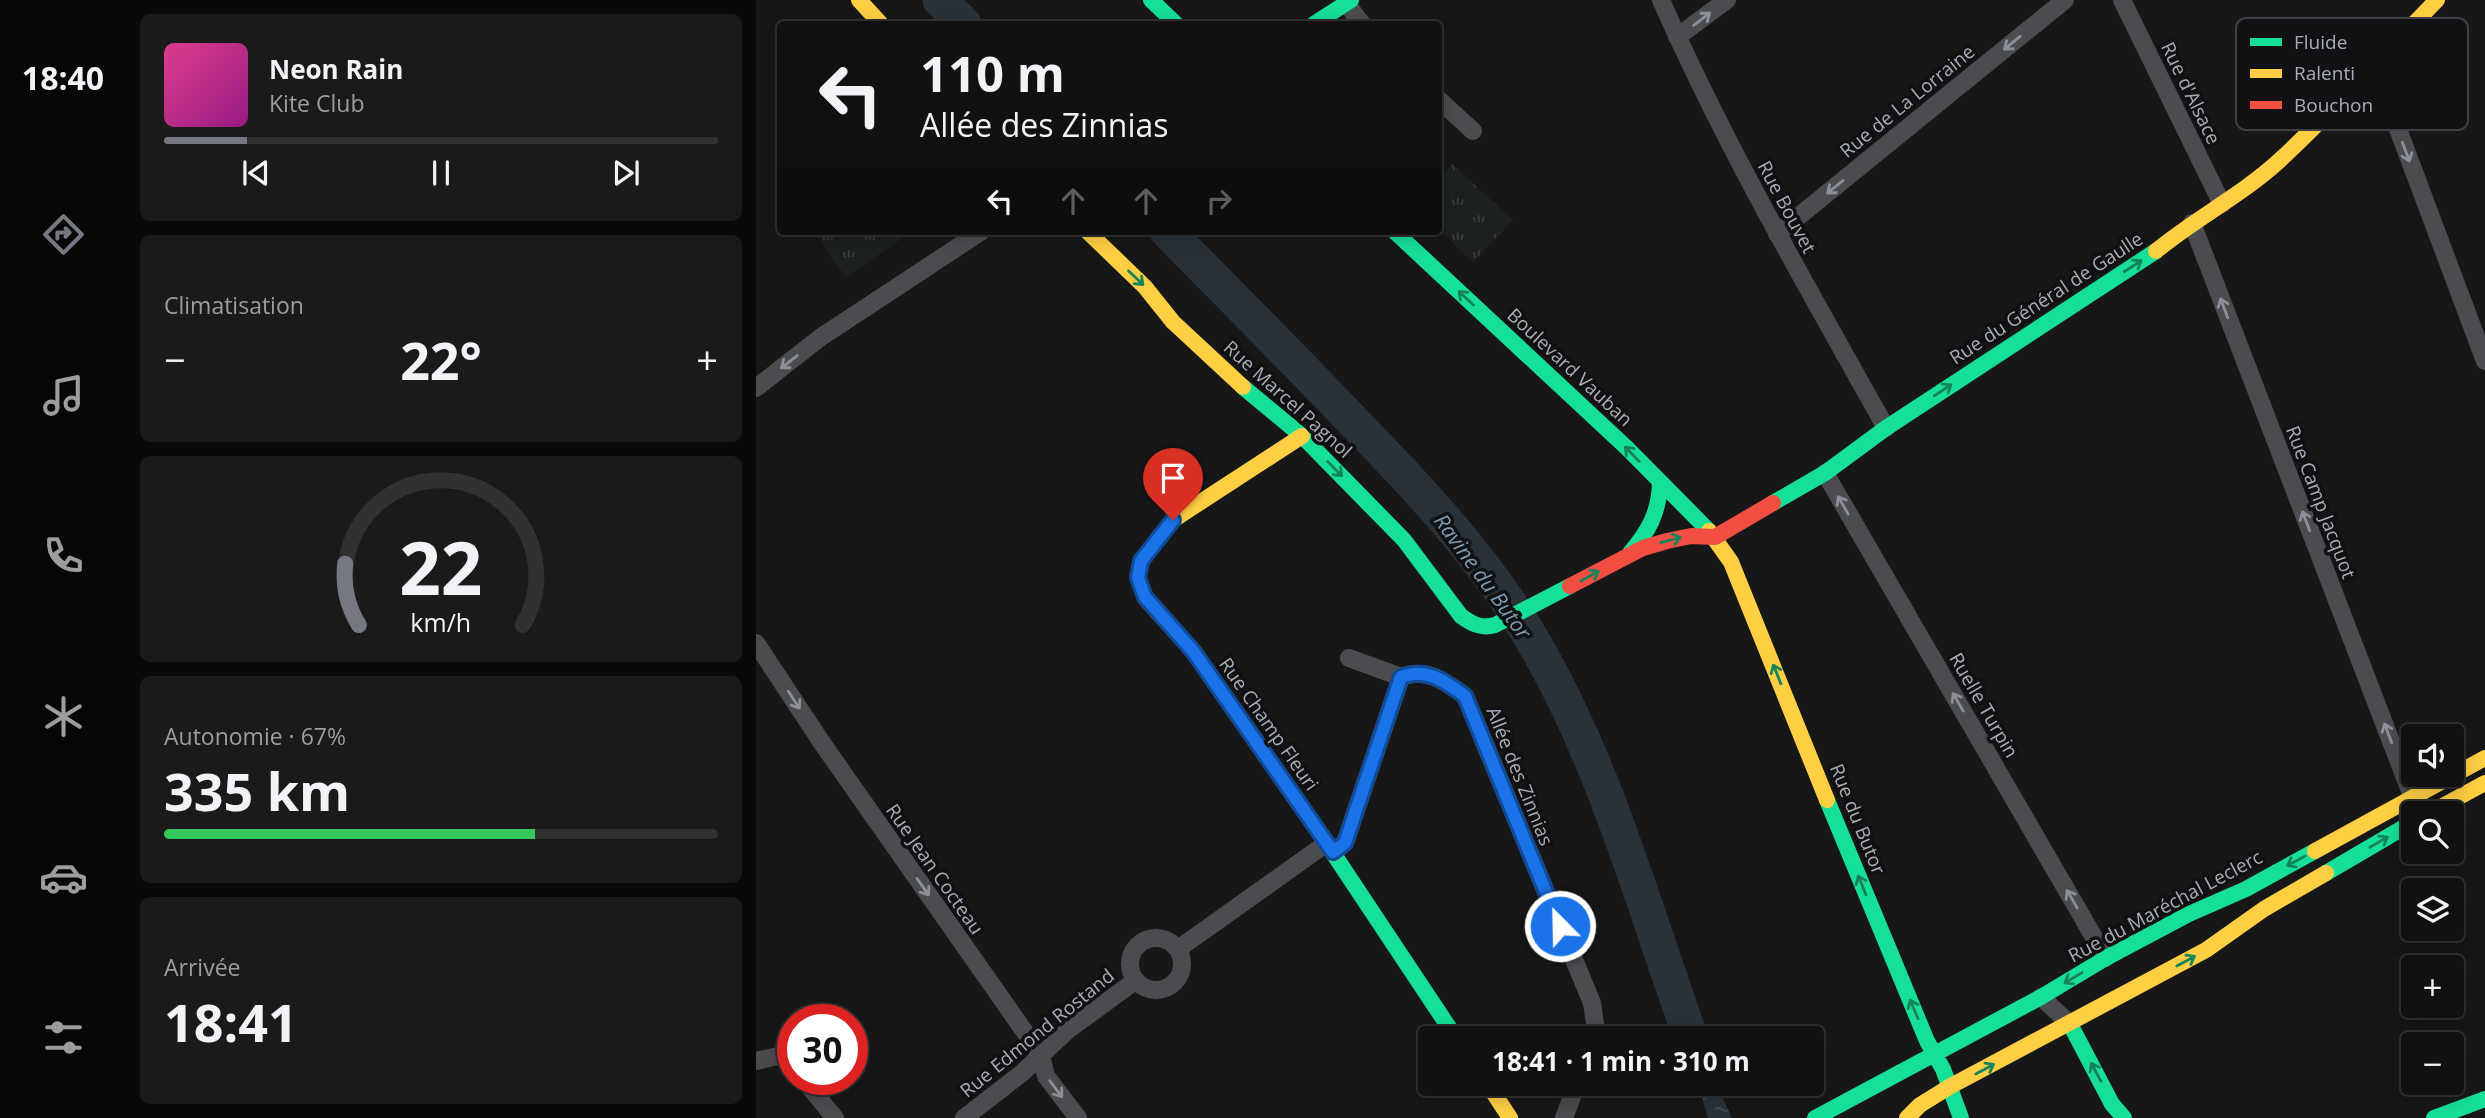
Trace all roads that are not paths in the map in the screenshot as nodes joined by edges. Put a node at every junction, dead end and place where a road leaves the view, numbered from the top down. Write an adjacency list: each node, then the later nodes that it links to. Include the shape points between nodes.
1 (859, 0): 10 (main road)
2 (1152, 0): 11 (main road)
3 (1661, 0): 14 (street, Rue Bouvet)
4 (1727, 0): 14 (street, one-way to 4)
5 (2065, 0): 21 (street, Rue de La Lorraine, one-way to 21)
6 (2122, 0): 19 (street, Rue d'Alsace)
7 (2437, 0): 9 (main road, Rue du Général de Gaulle)
8 (1349, 2): 12 (main road); 13 (street)
9 (2420, 18)
10 (878, 21)
11 (1173, 21)
12 (1319, 21)
13 (1360, 21)
14 (1677, 37): 21 (street, Rue Bouvet)
15 (1442, 103): 18 (street)
16 (2310, 130): 19 (main road, Rue du Général de Gaulle, via 2280,160)
17 (2398, 130): 25 (street, one-way to 25)
18 (1473, 131)
19 (2222, 204): 20 (main road, Rue du Général de Gaulle)
20 (2192, 223): 28 (main road, Rue du Général de Gaulle, one-way to 20); 41 (street, Rue Camp Jacquot, one-way to 20)
21 (1777, 234): 28 (street, Rue Bouvet)
22 (976, 235): 26 (street, one-way to 26, via 821,337)
23 (1091, 235): 27 (main road, Rue Marcel Pagnol, one-way to 27, via 1173,322 1236,382)
24 (1398, 235): 32 (main road, Boulevard Vauban, one-way to 24)
25 (2485, 361)
26 (756, 388)
27 (1279, 415): 29 (main road, Rue Marcel Pagnol); 30 (main road, Rue Champ Fleuri)
28 (1886, 428): 31 (main road, Rue du Général de Gaulle)
29 (1302, 436): 30 (main road, Rue Champ Fleuri); 35 (main road, Rue Marcel Pagnol, one-way to 35, via 1404,540 1461,616 1472,625)
30 (1256, 464): 44 (main road, Rue Champ Fleuri, via 1173,520 1141,561 1138,578 1145,597 1193,651)
31 (1825, 473): 33 (main road, Rue du Général de Gaulle); 46 (street, Ruelle Turpin, one-way to 31)
32 (1660, 483): 33 (main road, Boulevard Vauban); 34 (main road, Rue du Général de Gaulle, via 1656,519)
33 (1715, 537): 34 (main road, Rue du Général de Gaulle, one-way to 33, via 1697,534); 53 (main road, Rue du Butor, one-way to 33, via 1887,948 1736,572)
34 (1629, 554): 35 (main road, Rue du Général de Gaulle, one-way to 34)
35 (1487, 628)
36 (756, 643): 52 (street, Rue Jean Cocteau, one-way to 52)
37 (1349, 658): 38 (street)
38 (1401, 677): 44 (street, via 1345,843); 51 (street, Allée des Zinnias, via 1413,672 1427,674 1465,696 1592,1003)
39 (2485, 758): 41 (main road, Rue du Maréchal Leclerc)
40 (2485, 783): 42 (main road)
41 (2412, 796): 46 (main road, Rue du Maréchal Leclerc, one-way to 46, via 2246,889)
42 (2452, 801)
43 (2401, 829): 49 (main road, one-way to 43, via 2206,950 2264,909)
44 (1330, 847): 45 (street); 50 (main road, Rue Champ Fleuri)
45 (1178, 949): 47 (street, via 1182,969 1170,986 1158,990); 47 (street, via 1159,937 1139,944 1129,962)
46 (2106, 958): 48 (main road, Rue du Maréchal Leclerc, one-way to 48)
47 (1135, 981): 52 (street, Rue Edmond Rostand)
48 (2041, 997): 49 (street); 53 (main road, Rue du Maréchal Leclerc)
49 (2070, 1024): 56 (main road, one-way to 49); 71 (main road, one-way to 49)
50 (1448, 1026)
51 (1595, 1026)
52 (1041, 1055): 64 (street, Rue Edmond Rostand); 65 (street, Rue Jean Cocteau, one-way to 65, via 1046,1076)
53 (1935, 1055): 56 (main road, Rue du Butor); 57 (main road, Rue du Maréchal Leclerc)
54 (777, 1056): 55 (street)
55 (756, 1061)
56 (1949, 1087): 69 (main road); 70 (main road, Rue du Butor)
57 (1864, 1090): 62 (main road); 68 (main road, Rue du Maréchal Leclerc)
58 (816, 1095): 63 (street)
59 (1496, 1096): 66 (main road)
60 (1572, 1096): 67 (street)
61 (2485, 1099): 72 (main road)
62 (1857, 1114)
63 (835, 1118)
64 (964, 1118)
65 (1078, 1118)
66 (1510, 1118)
67 (1564, 1118)
68 (1815, 1118)
69 (1907, 1118)
70 (1961, 1118)
71 (2124, 1118)
72 (2434, 1118)

